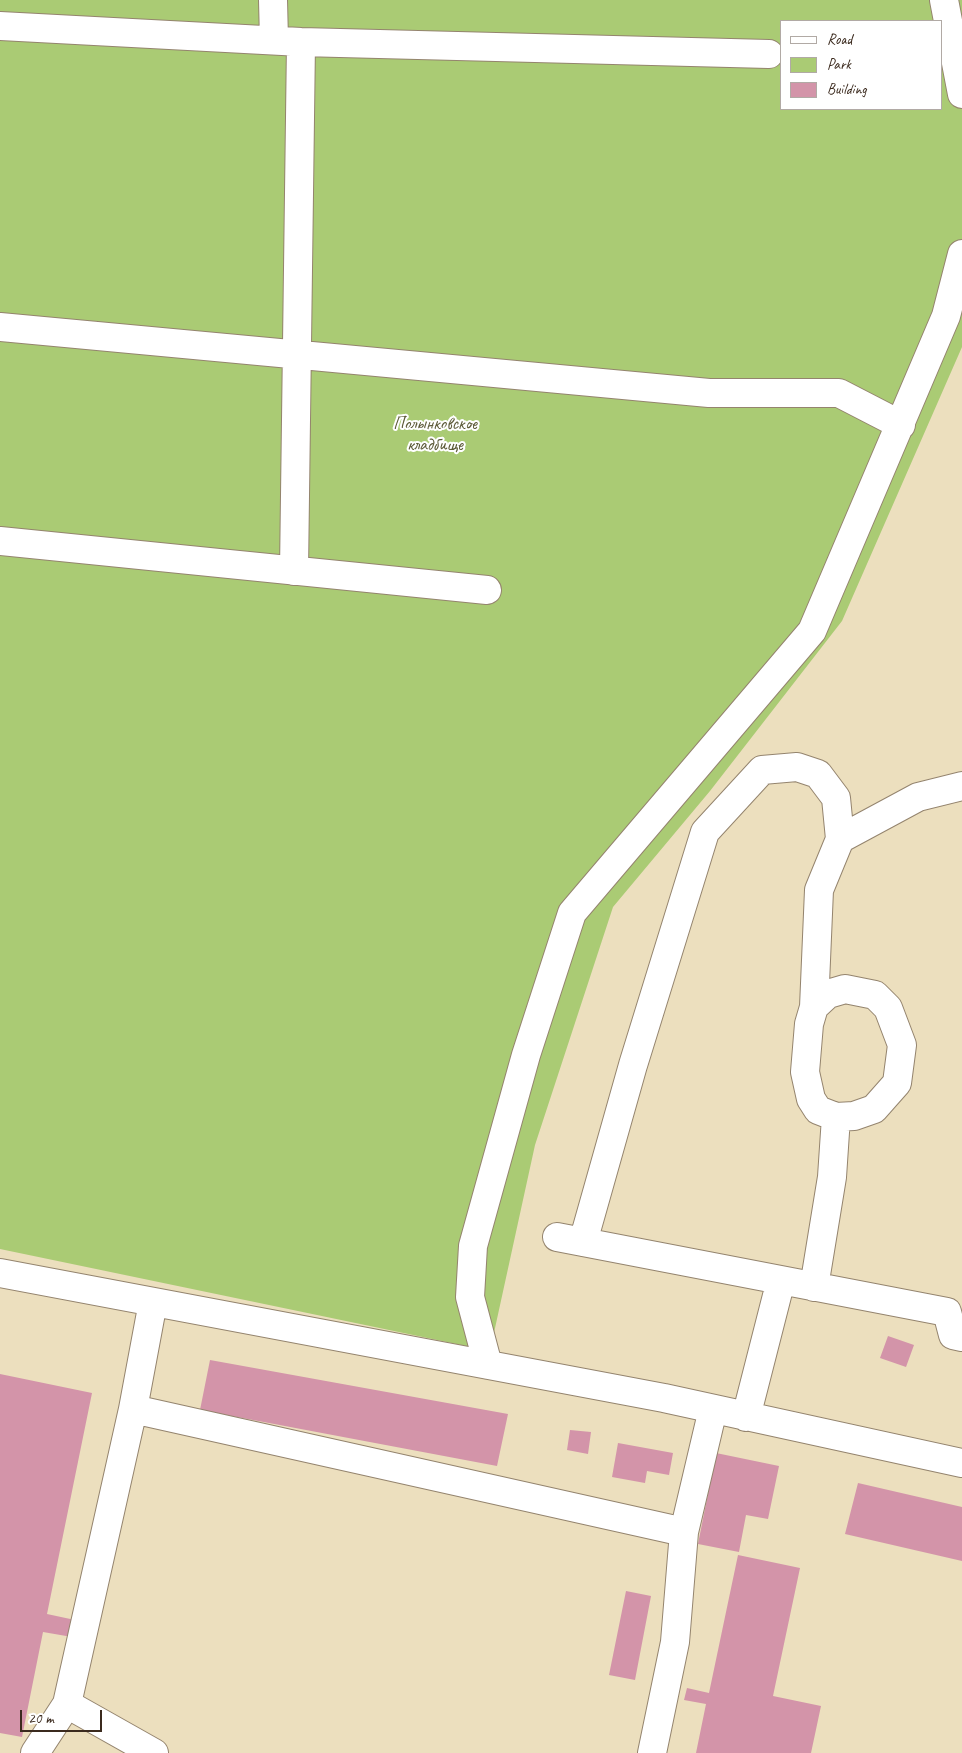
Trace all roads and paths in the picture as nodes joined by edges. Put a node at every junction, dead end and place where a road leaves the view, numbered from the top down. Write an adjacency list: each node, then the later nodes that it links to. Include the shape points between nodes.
1 (273, 0): 4 (lane)
2 (944, 0): 7 (lane)
3 (0, 26): 4 (lane)
4 (274, 40): 5 (lane)
5 (301, 42): 6 (lane); 10 (lane)
6 (769, 54)
7 (962, 94)
8 (962, 254): 11 (lane, via 946,316)
9 (0, 327): 10 (lane)
10 (298, 356): 11 (lane, via 709,393 838,393); 13 (lane)
11 (901, 425): 24 (lane, via 812,631 572,913 526,1055 473,1246 470,1297)
12 (0, 541): 13 (lane)
13 (294, 571): 14 (lane)
14 (487, 590)
15 (962, 786): 16 (lane, via 918,797)
16 (840, 839): 17 (lane, via 819,890); 20 (lane, via 836,798 818,774 796,767 762,770 704,832 633,1065 570,1240)
17 (814, 1007): 18 (lane, via 809,1024 805,1072 811,1099 818,1110); 18 (lane, via 828,994 846,989 875,995 888,1008 902,1045 897,1083 874,1109 854,1116)
18 (836, 1117): 21 (lane, via 832,1177)
19 (0, 1273): 22 (lane)
20 (781, 1280): 21 (lane); 27 (lane)
21 (814, 1287): 23 (lane, via 947,1312 953,1335)
22 (153, 1302): 24 (lane); 25 (lane)
23 (962, 1337)
24 (488, 1365): 26 (lane)
25 (133, 1409): 29 (lane); 30 (lane)
26 (713, 1409): 27 (lane); 29 (lane)
27 (746, 1417): 28 (lane)
28 (962, 1463)
29 (684, 1532): 33 (lane, via 675,1642)
30 (67, 1704): 31 (lane); 32 (lane)
31 (35, 1753)
32 (154, 1753)
33 (652, 1753)

